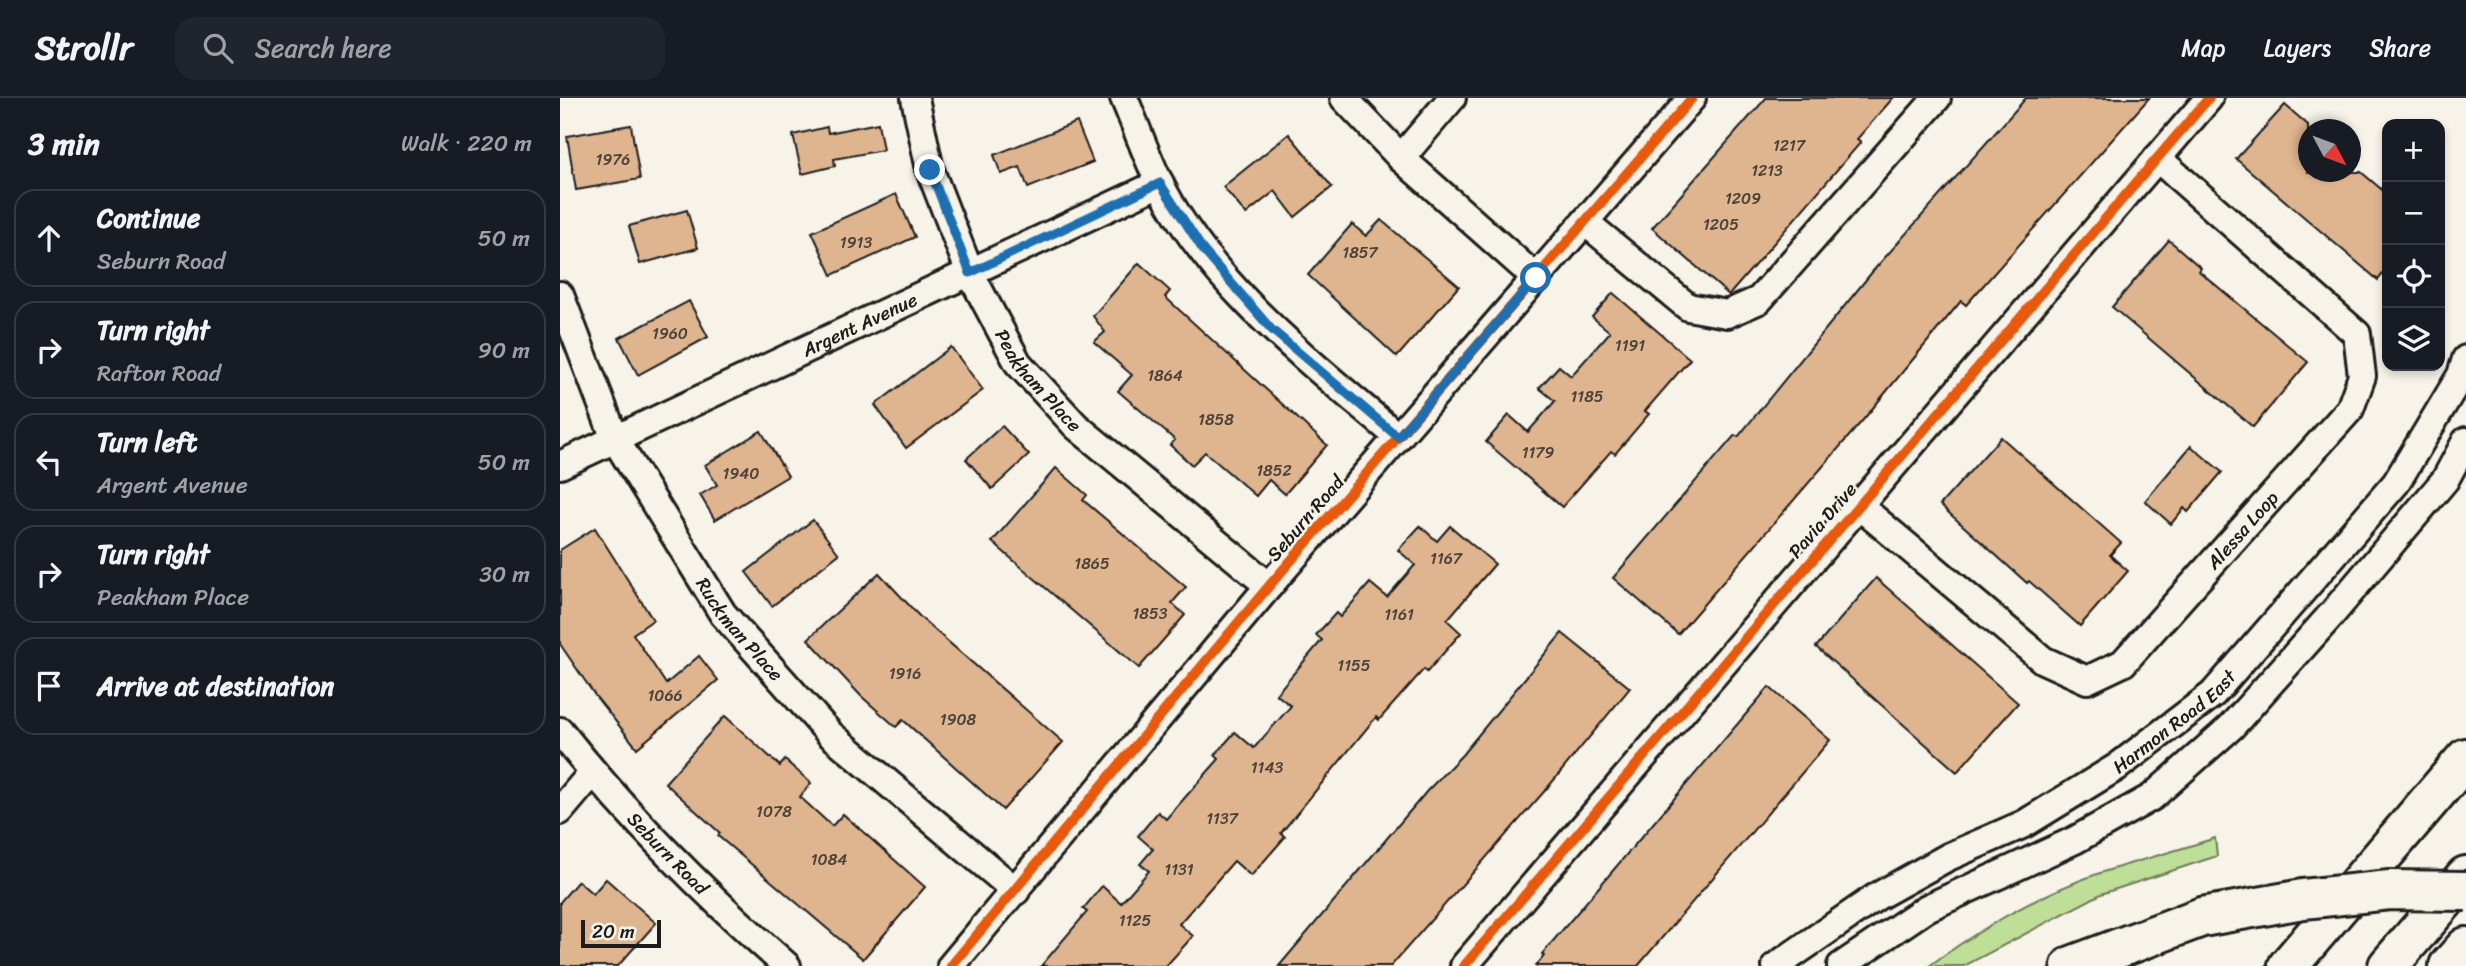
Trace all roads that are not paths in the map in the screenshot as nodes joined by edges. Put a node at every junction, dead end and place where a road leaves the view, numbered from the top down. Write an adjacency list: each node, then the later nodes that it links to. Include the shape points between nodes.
1 (915, 98): 12 (street, Peakham Place, via 930,170)
2 (1124, 98): 10 (street)
3 (1344, 98): 8 (street)
4 (1452, 98): 8 (street)
5 (1692, 98): 11 (street, Seburn Road)
6 (1937, 98): 11 (street, via 1759,300 1727,314 1688,307)
7 (2209, 98): 9 (street, Pavia Drive)
8 (1401, 158): 13 (street)
9 (2157, 158): 20 (street, Pavia Drive); 20 (street, Alessa Loop, via 2357,334 2362,376 2350,409 2123,663 2087,680 2043,660)
10 (1160, 183): 12 (street, Argent Avenue); 16 (street, via 1203,250 1271,329)
11 (1585, 222): 13 (street, Seburn Road)
12 (970, 273): 17 (street, Argent Avenue); 21 (street, Peakham Place, via 1018,363 1076,426)
13 (1536, 278): 16 (street, Seburn Road)
14 (560, 295): 17 (street, Ruckman Place)
15 (2466, 359): 33 (street, Harmon Road East, via 2396,483 2213,694 2117,767 2024,824 1948,857 1877,897)
16 (1398, 437): 21 (street, Seburn Road)
17 (615, 439): 19 (street, Argent Avenue); 27 (street, Ruckman Place, via 732,624 830,734)
18 (2466, 441): 34 (street, Harmon Road East, via 2445,480 2331,615 2231,727 2152,797 2075,840 1927,908)
19 (560, 465)
20 (1858, 505): 32 (street, Pavia Drive)
21 (1269, 586): 27 (street, Seburn Road)
22 (560, 731): 24 (street, Seburn Road)
23 (2466, 758): 36 (highway)
24 (593, 772): 25 (street); 30 (street, Seburn Road, via 707,895)
25 (560, 811)
26 (2466, 876): 37 (highway)
27 (1016, 891): 31 (street, Seburn Road)
28 (2466, 891): 35 (highway, bridge, via 2390,890 2202,917)
29 (2466, 947): 38 (highway)
30 (787, 966)
31 (951, 966)
32 (1464, 966)
33 (1776, 966)
34 (1840, 966)
35 (2071, 966)
36 (2288, 966)
37 (2388, 966)
38 (2449, 966)

